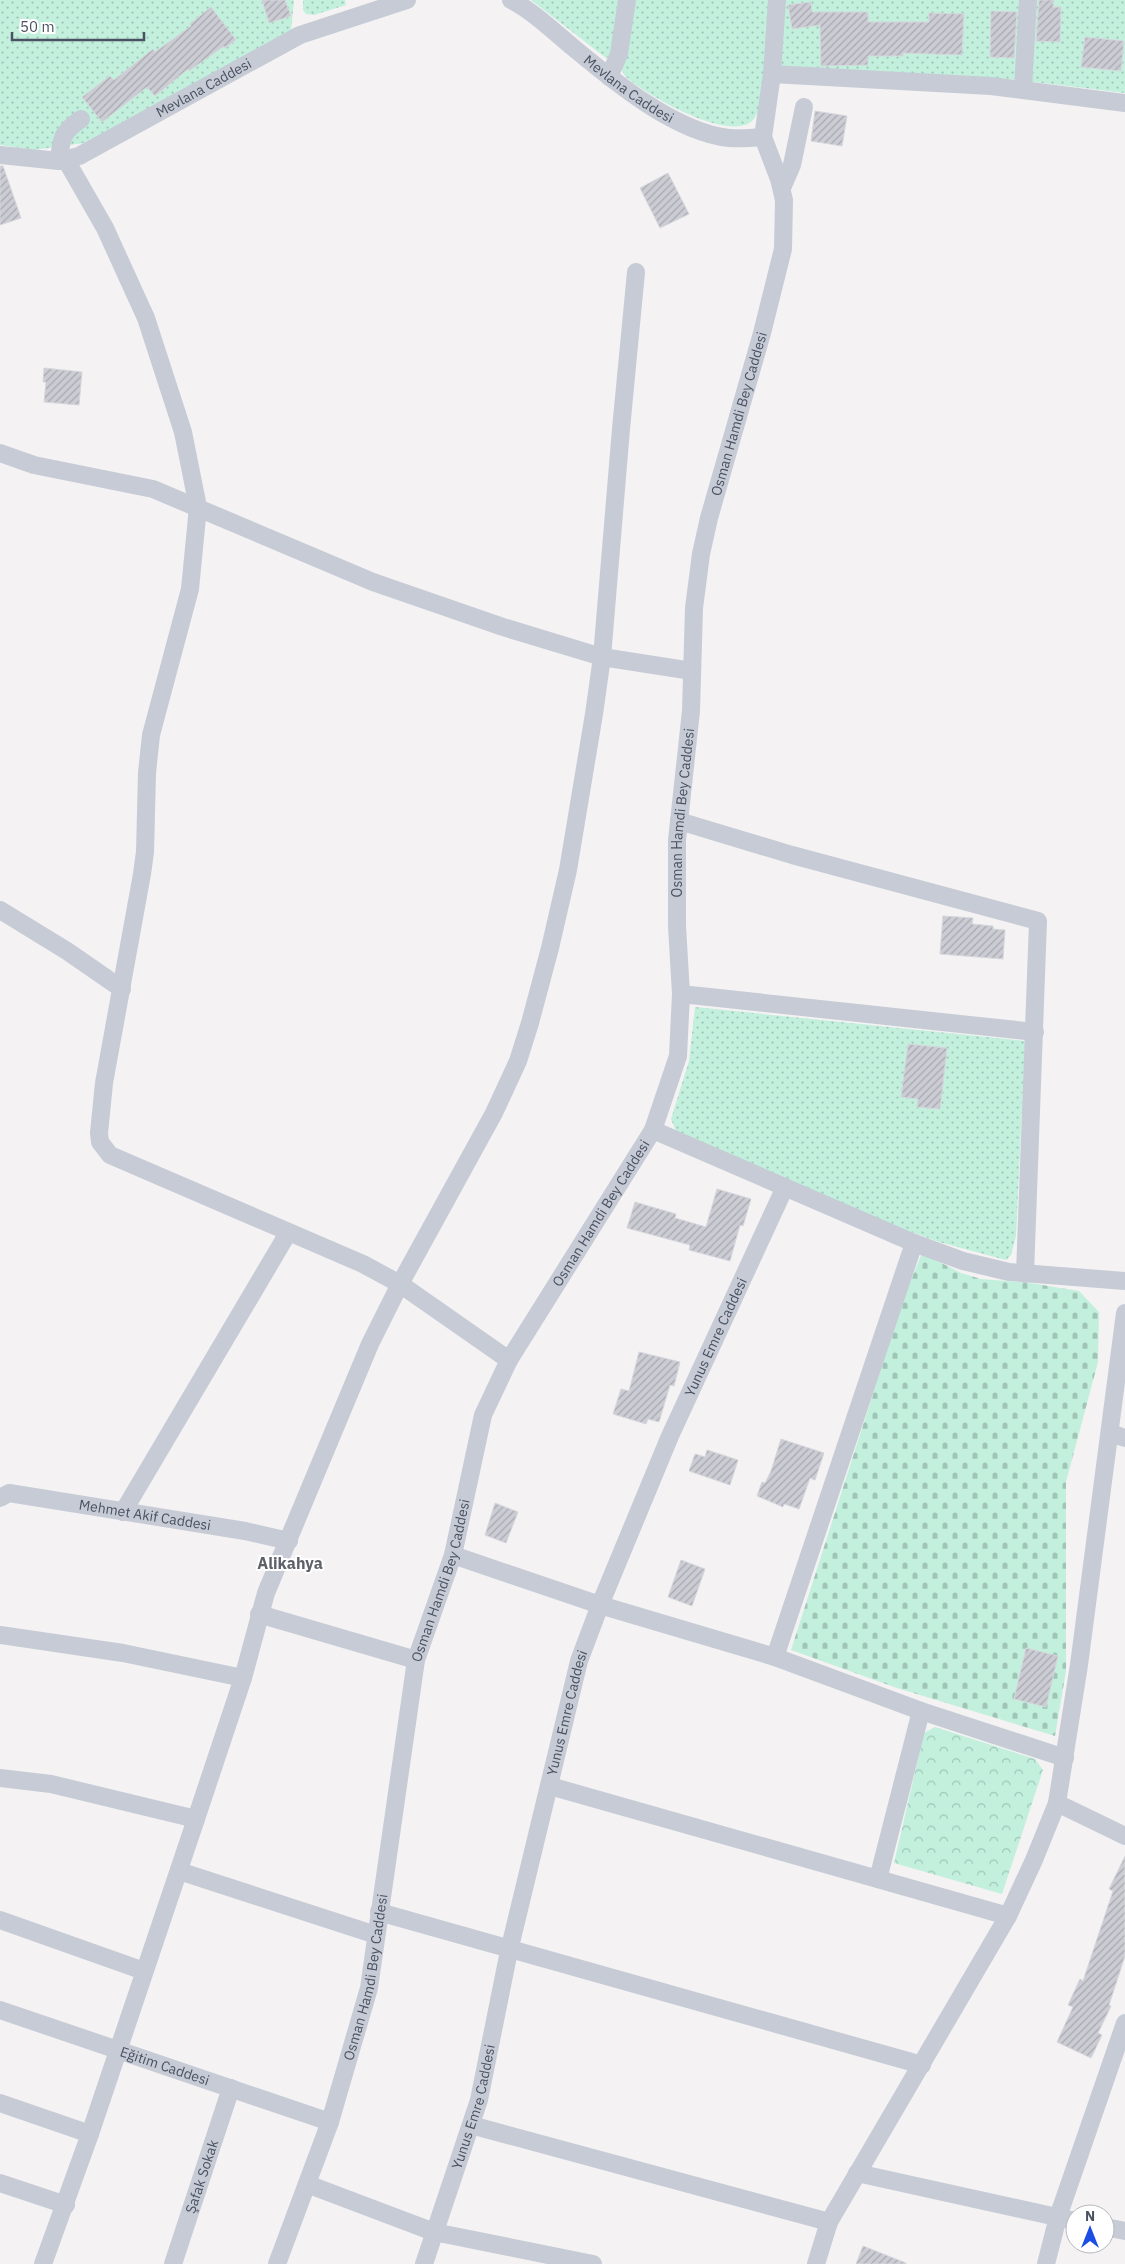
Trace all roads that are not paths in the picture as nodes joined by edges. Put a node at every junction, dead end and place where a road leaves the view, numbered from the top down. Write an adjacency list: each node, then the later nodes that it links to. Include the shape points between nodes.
1 (407, 0): 14 (street, Mevlana Caddesi, via 300,35 87,151)
2 (511, 0): 7 (street, Mevlana Caddesi)
3 (627, 0): 7 (street, via 619,54)
4 (777, 0): 6 (street)
5 (1028, 0): 8 (street)
6 (772, 74): 8 (street); 12 (street)
7 (609, 77): 12 (street, Mevlana Caddesi, via 638,98 698,130 730,138)
8 (1022, 89): 9 (street)
9 (1125, 103)
10 (804, 107): 15 (street, via 792,165)
11 (81, 119): 14 (street, via 62,138)
12 (763, 137): 15 (street, Osman Hamdi Bey Caddesi)
13 (0, 155): 14 (street, Mevlana Caddesi)
14 (63, 160): 18 (street, via 105,228 146,318 183,432)
15 (782, 188): 20 (street, Osman Hamdi Bey Caddesi, via 785,230 780,266 705,536 694,608)
16 (636, 272): 19 (street)
17 (0, 453): 18 (street, via 34,465 153,488)
18 (198, 507): 19 (street, via 374,582); 23 (street, via 190,589 151,735 145,852)
19 (602, 657): 20 (street); 32 (street, via 568,870 518,1061 494,1112)
20 (692, 671): 21 (street, Osman Hamdi Bey Caddesi, via 690,725)
21 (679, 821): 24 (street, Osman Hamdi Bey Caddesi, via 676,861); 25 (street, via 1038,921)
22 (0, 910): 23 (street)
23 (122, 989): 28 (street, via 100,1118 100,1142 105,1150 118,1160 190,1188)
24 (681, 994): 25 (street); 26 (street, Osman Hamdi Bey Caddesi, via 678,1056)
25 (1035, 1032): 30 (street)
26 (652, 1130): 27 (street); 34 (street, Osman Hamdi Bey Caddesi)
27 (785, 1187): 29 (street); 40 (street, Yunus Emre Caddesi, via 670,1436)
28 (288, 1233): 32 (street, via 363,1264); 37 (street)
29 (914, 1243): 30 (street, via 985,1268); 43 (street)
30 (1025, 1274): 31 (street)
31 (1125, 1281)
32 (400, 1284): 34 (street); 38 (street, via 370,1344)
33 (1125, 1313): 35 (street)
34 (509, 1360): 39 (street, Osman Hamdi Bey Caddesi, via 483,1415)
35 (1117, 1436): 47 (street)
36 (0, 1498): 37 (street, Mehmet Akif Caddesi, via 10,1493)
37 (123, 1512): 38 (street, Mehmet Akif Caddesi)
38 (289, 1541): 41 (street)
39 (452, 1555): 40 (street); 44 (street, Osman Hamdi Bey Caddesi)
40 (600, 1605): 43 (street); 49 (street, Yunus Emre Caddesi, via 579,1661)
41 (260, 1614): 44 (street); 45 (street)
42 (0, 1634): 45 (street, via 123,1652)
43 (775, 1657): 46 (street)
44 (416, 1660): 55 (street, Osman Hamdi Bey Caddesi)
45 (242, 1678): 51 (street)
46 (921, 1711): 47 (street); 54 (street)
47 (1065, 1758): 50 (street)
48 (0, 1778): 51 (street, via 51,1784)
49 (550, 1786): 54 (street); 59 (street, Yunus Emre Caddesi)
50 (1057, 1803): 52 (street); 56 (street)
51 (196, 1819): 53 (street)
52 (1125, 1836)
53 (179, 1871): 58 (street); 60 (street)
54 (878, 1878): 56 (street)
55 (380, 1912): 58 (street, Osman Hamdi Bey Caddesi); 59 (street)
56 (1008, 1916): 64 (street)
57 (0, 1920): 60 (street)
58 (376, 1935): 67 (street, Osman Hamdi Bey Caddesi, via 368,1988)
59 (509, 1950): 64 (street); 68 (street, Yunus Emre Caddesi, via 479,2100)
60 (144, 1970): 63 (street)
61 (0, 2010): 63 (street, Eğitim Caddesi)
62 (1125, 2023): 74 (street)
63 (118, 2050): 65 (street, Eğitim Caddesi); 69 (street)
64 (922, 2065): 70 (street)
65 (231, 2088): 67 (street, Eğitim Caddesi); 80 (street, Şafak Sokak)
66 (0, 2103): 69 (street)
67 (330, 2122): 72 (street, Osman Hamdi Bey Caddesi)
68 (471, 2125): 77 (street); 78 (street, Yunus Emre Caddesi)
69 (90, 2134): 73 (street)
70 (857, 2173): 75 (street); 77 (street)
71 (0, 2183): 73 (street)
72 (307, 2184): 78 (street); 81 (street, Osman Hamdi Bey Caddesi)
73 (66, 2204): 79 (street)
74 (1071, 2204)
75 (1065, 2219)
76 (1065, 2221): 85 (street)
77 (829, 2222): 84 (street)
78 (434, 2232): 82 (street, Yunus Emre Caddesi); 83 (street)
79 (43, 2264)
80 (173, 2264)
81 (277, 2264)
82 (424, 2264)
83 (593, 2264)
84 (816, 2264)
85 (1046, 2264)

